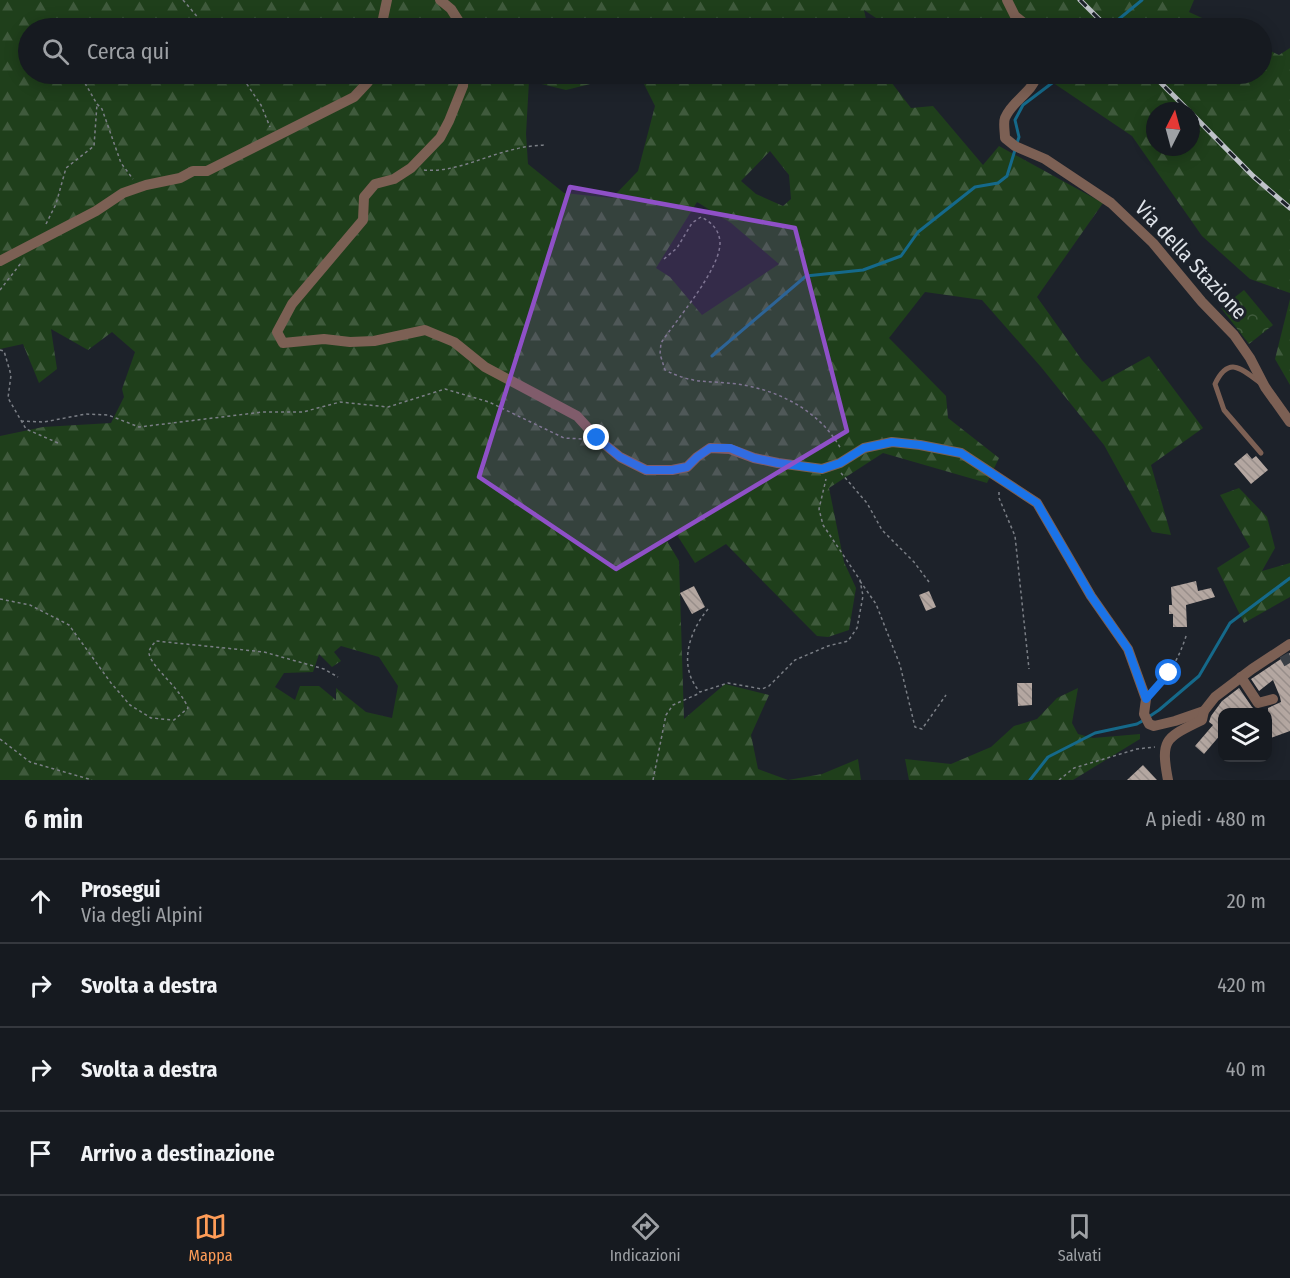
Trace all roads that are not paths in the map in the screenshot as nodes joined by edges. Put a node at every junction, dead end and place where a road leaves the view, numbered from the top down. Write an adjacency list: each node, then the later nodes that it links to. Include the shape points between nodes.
1 (387, 0): 4 (street)
2 (440, 0): 5 (street)
3 (1008, 0): 6 (street)
4 (383, 18)
5 (457, 18)
6 (1018, 18)
7 (366, 84): 10 (street, via 354,97 207,171 192,171 180,178 123,193)
8 (463, 84): 17 (street, via 440,138 411,168 375,184 364,197 363,220 292,304 277,332 283,344 324,339 374,341 424,330 454,342 485,368 577,416 620,457 646,470 687,467 710,448 730,448 754,458 822,469 841,463 864,448 892,442 961,453 1037,503 1091,596 1128,649 1146,699 1146,719 1154,726)
9 (1033, 84): 11 (street, Via della Stazione, via 1005,119 1005,138 1045,159 1111,203 1153,243 1234,335)
10 (0, 261)
11 (1265, 387): 12 (street, Via della Stazione); 13 (lane, via 1238,367 1228,367 1215,384 1224,410)
12 (1290, 422)
13 (1261, 453)
14 (1290, 644): 15 (street)
15 (1241, 677): 16 (street, via 1258,703); 17 (street)
16 (1273, 699)
17 (1204, 711): 18 (street, via 1202,720 1164,746)
18 (1168, 780)

